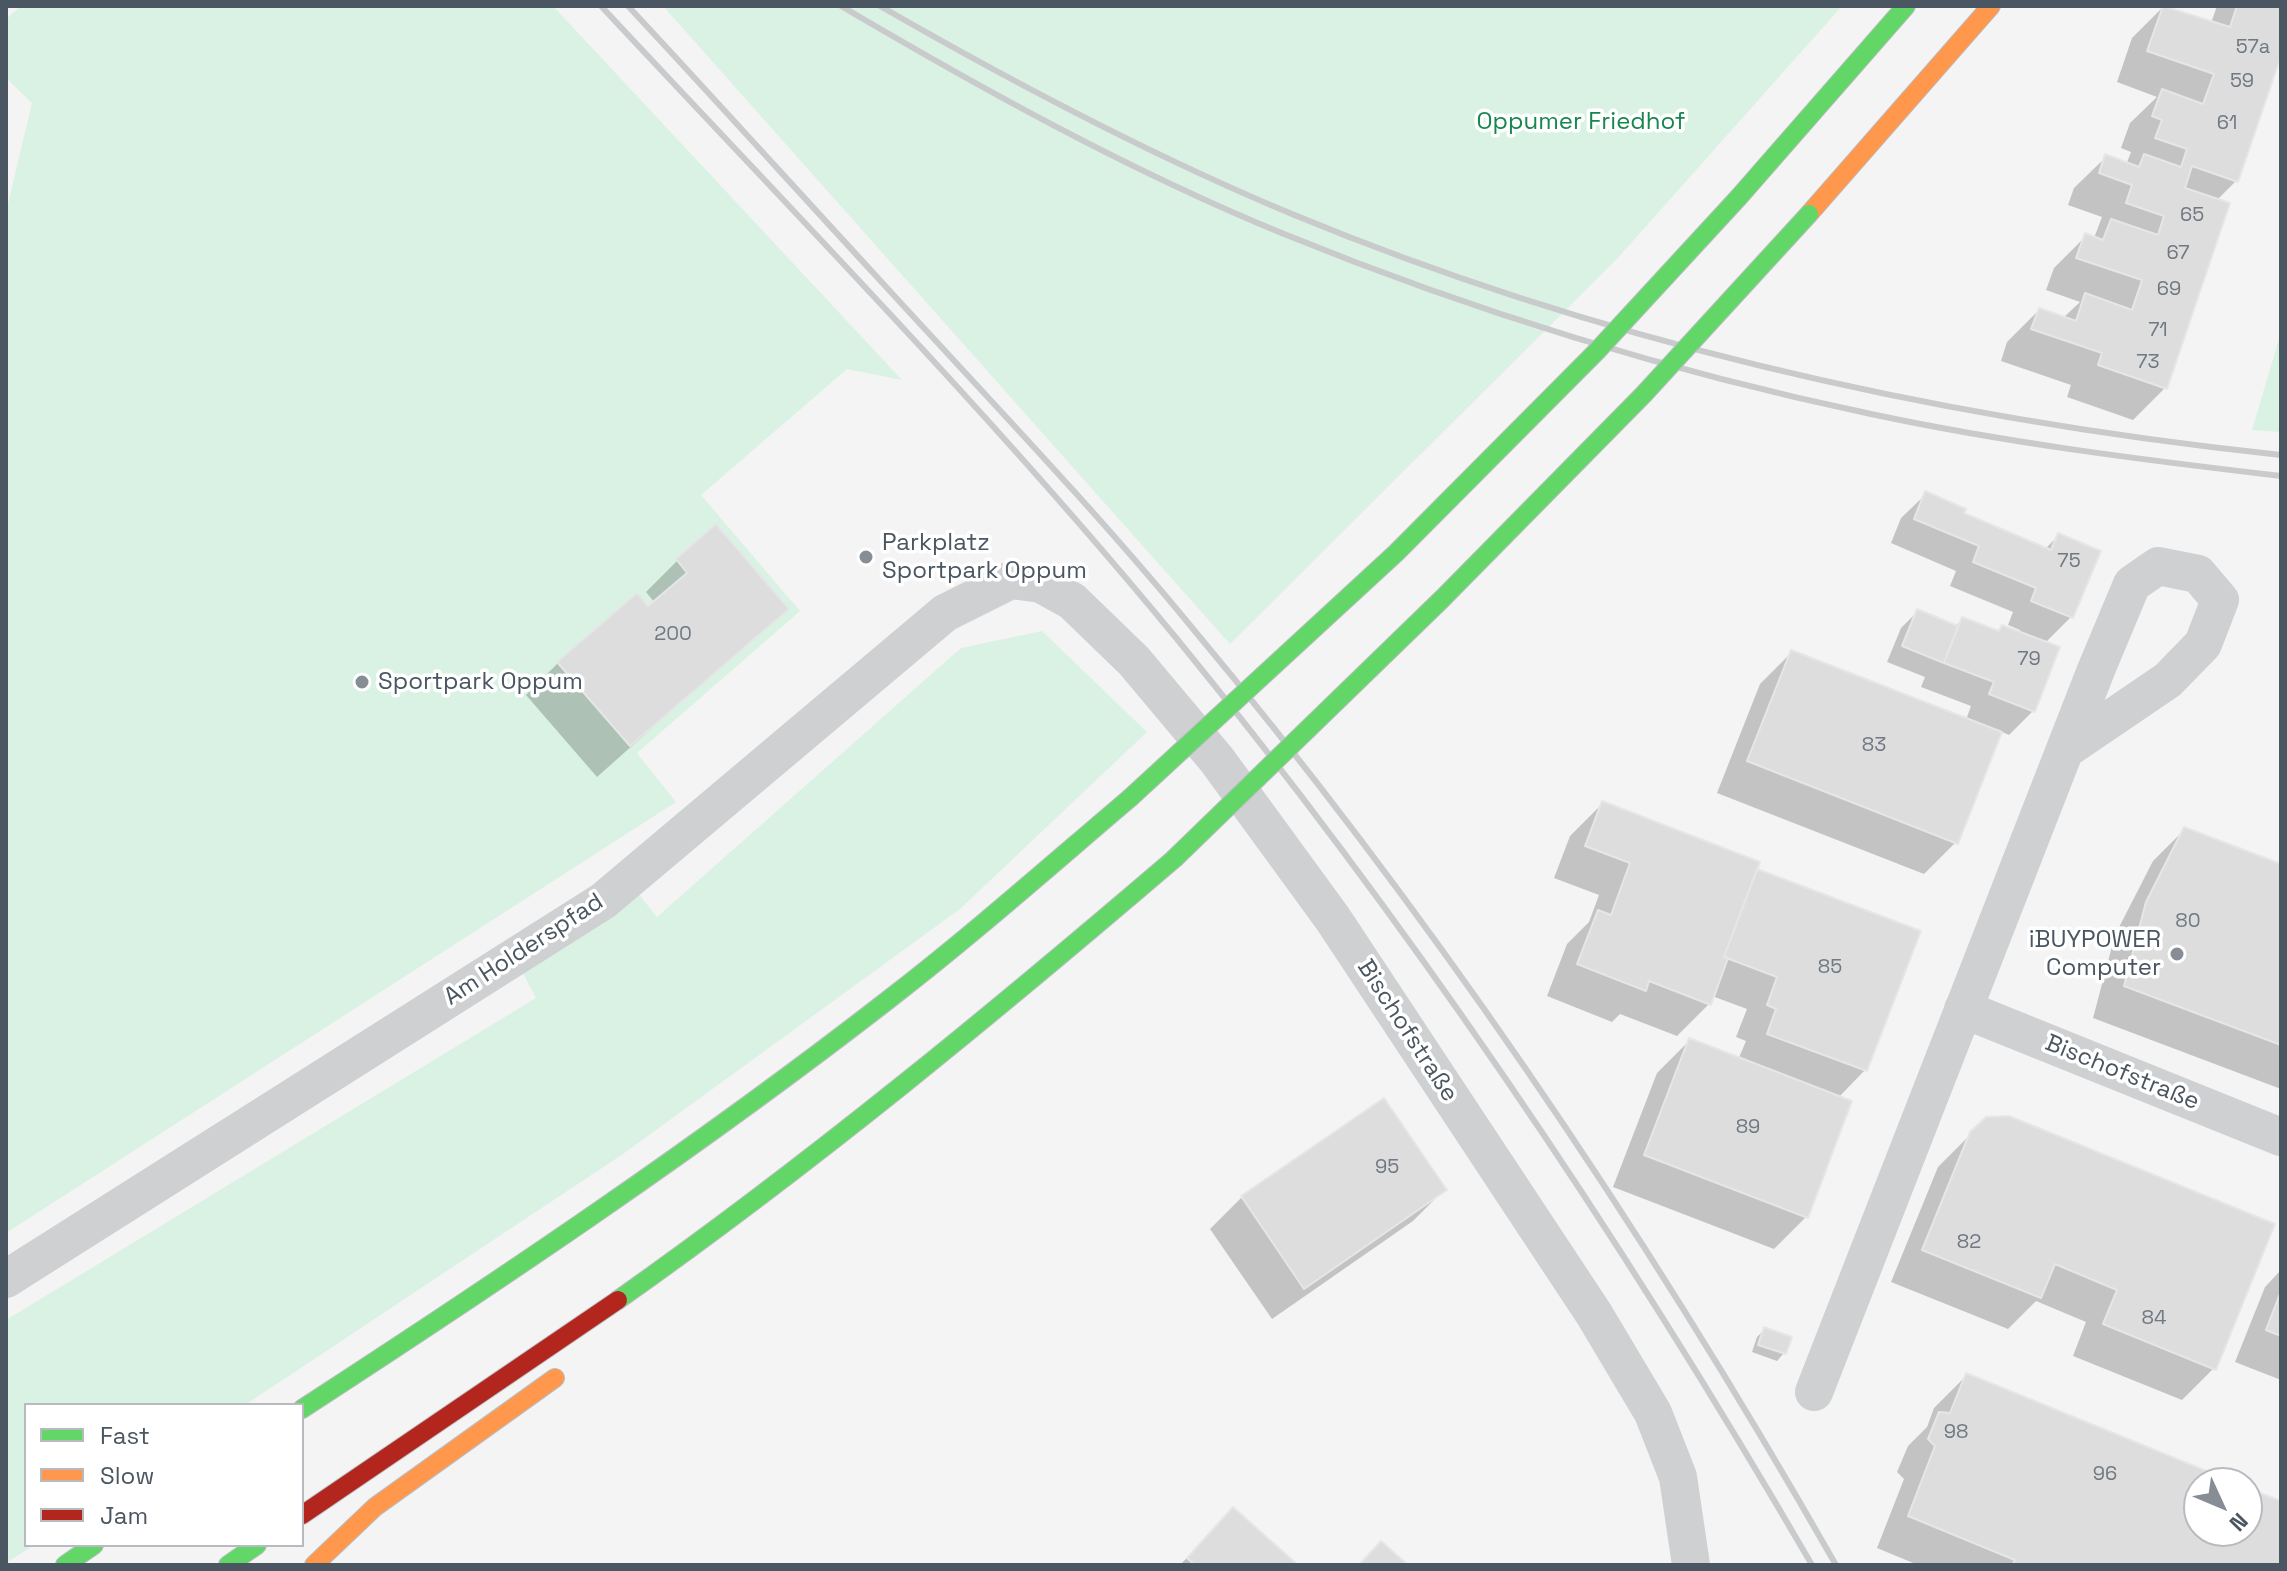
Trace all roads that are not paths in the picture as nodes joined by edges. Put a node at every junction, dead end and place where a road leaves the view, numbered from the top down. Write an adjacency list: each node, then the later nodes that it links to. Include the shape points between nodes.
1 (1906, 6): 12 (highway, bridge, via 1597,351 1396,553 1130,798 968,936 782,1080 515,1270)
2 (1991, 6): 7 (highway, bridge, via 1644,394 1174,859 811,1159)
3 (1011, 580): 8 (street, Am Holderspfad, via 945,613 603,901); 20 (street, Bischofstraße, via 1041,584 1072,601 1134,661 1217,760 1333,919 1594,1314 1653,1413 1678,1477)
4 (2065, 750): 4 (street, via 2132,584 2158,566 2198,574 2220,600 2203,644 2168,680); 5 (street)
5 (1963, 1009): 6 (street, Bischofstraße); 11 (street)
6 (2281, 1137)
7 (657, 1273): 9 (highway); 13 (highway)
8 (6, 1279)
9 (628, 1319)
10 (569, 1368): 19 (highway, via 375,1507)
11 (1814, 1392)
12 (304, 1408)
13 (304, 1514)
14 (91, 1547): 16 (highway)
15 (254, 1547): 18 (highway)
16 (70, 1561): 17 (highway)
17 (58, 1565)
18 (228, 1565)
19 (314, 1565)
20 (1691, 1565)

